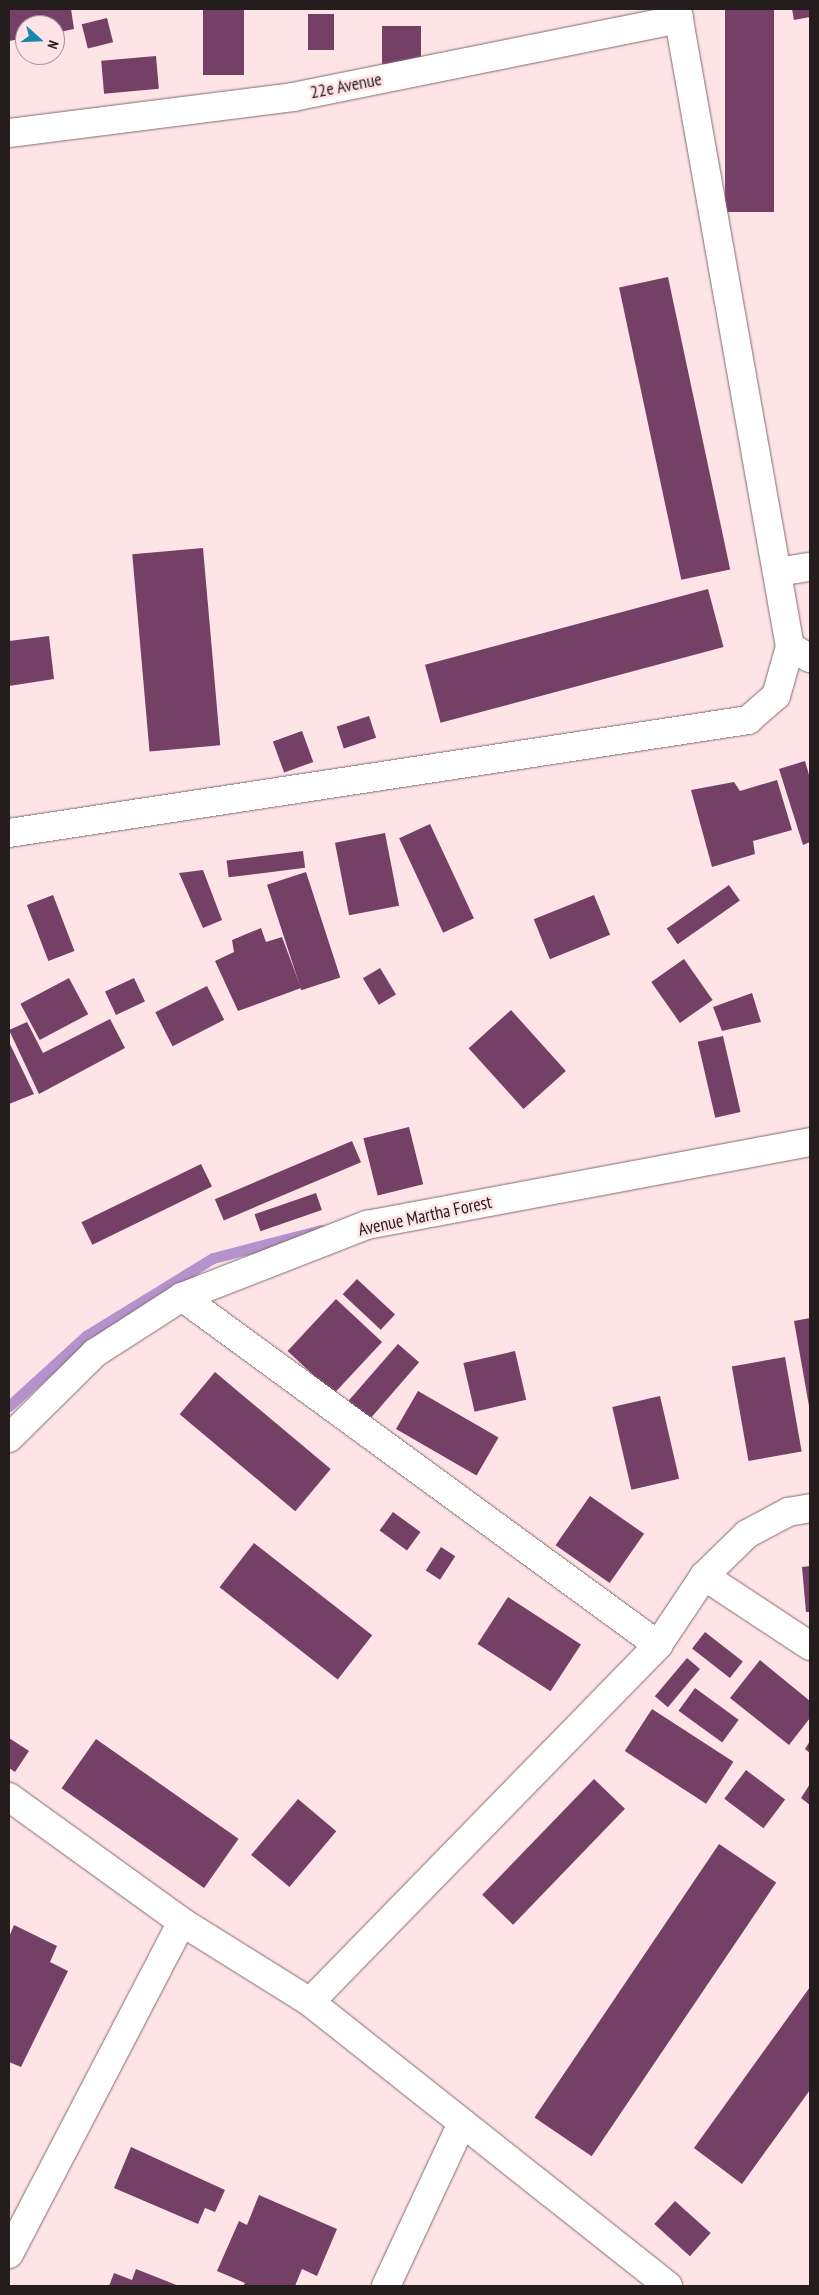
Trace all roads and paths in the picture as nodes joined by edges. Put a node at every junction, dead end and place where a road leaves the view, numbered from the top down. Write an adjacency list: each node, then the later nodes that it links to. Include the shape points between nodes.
1 (678, 14): 2 (street, 22e Avenue, via 293,97); 4 (street)
2 (9, 133)
3 (810, 567): 4 (street)
4 (778, 572): 5 (street)
5 (800, 653): 6 (street, via 776,696 748,720)
6 (9, 832)
7 (810, 1142): 8 (street, Avenue Martha Forest, via 368,1225)
8 (182, 1297): 9 (street, Avenue Martha Forest, via 95,1353); 12 (street)
9 (9, 1438)
10 (810, 1508): 11 (street, via 788,1512 747,1534)
11 (704, 1576): 12 (street); 13 (street)
12 (658, 1645): 16 (street)
13 (810, 1646)
14 (9, 1797): 15 (street)
15 (182, 1922): 16 (street); 18 (street)
16 (310, 2002): 17 (street)
17 (462, 2123): 19 (street); 20 (street)
18 (9, 2254)
19 (386, 2286)
20 (668, 2286)

